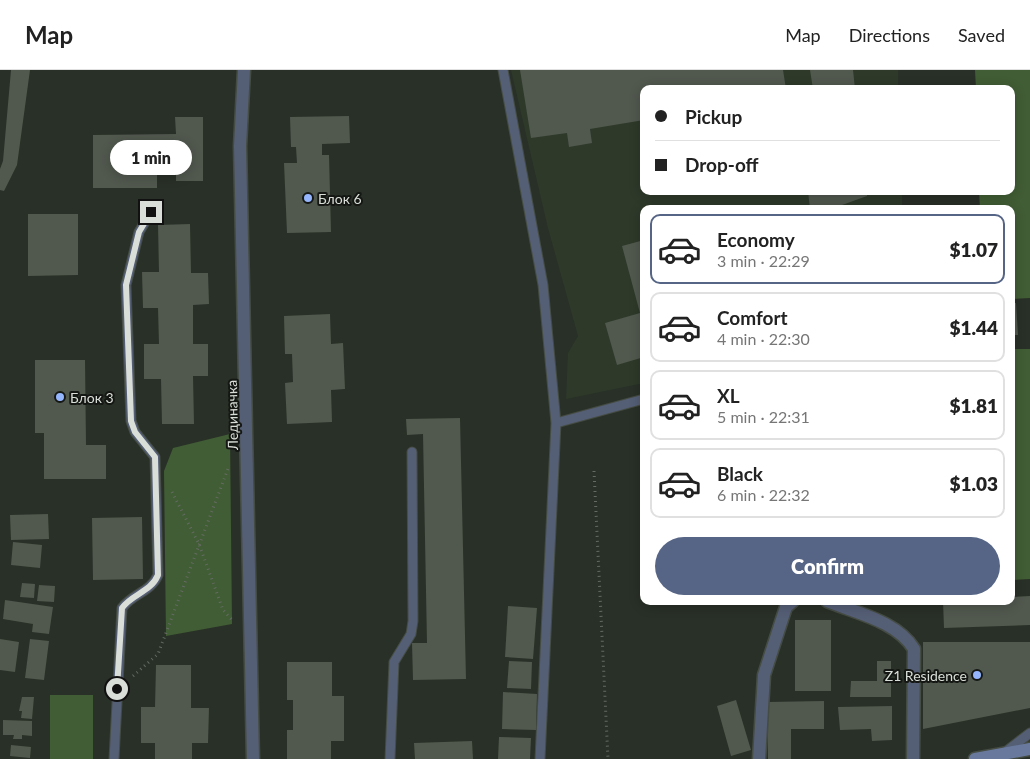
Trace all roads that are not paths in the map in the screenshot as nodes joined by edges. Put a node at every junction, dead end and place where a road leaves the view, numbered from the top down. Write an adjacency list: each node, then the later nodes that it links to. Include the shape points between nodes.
1 (244, 70): 13 (street, Лединачка, via 240,146)
2 (503, 70): 5 (lane, via 543,285)
3 (151, 212): 12 (lane, via 139,232 126,285 131,421 135,432 155,457 158,575 150,587 122,608)
4 (640, 400): 5 (lane)
5 (556, 423): 15 (lane)
6 (412, 452): 14 (lane, via 413,621 411,634 394,662)
7 (789, 605): 16 (street, via 784,611 764,674)
8 (836, 605): 17 (street, via 893,629 914,649)
9 (1030, 733): 11 (lane)
10 (1030, 749): 11 (street)
11 (1002, 754): 18 (street)
12 (114, 759)
13 (253, 759)
14 (390, 759)
15 (540, 759)
16 (760, 759)
17 (913, 759)
18 (975, 759)

